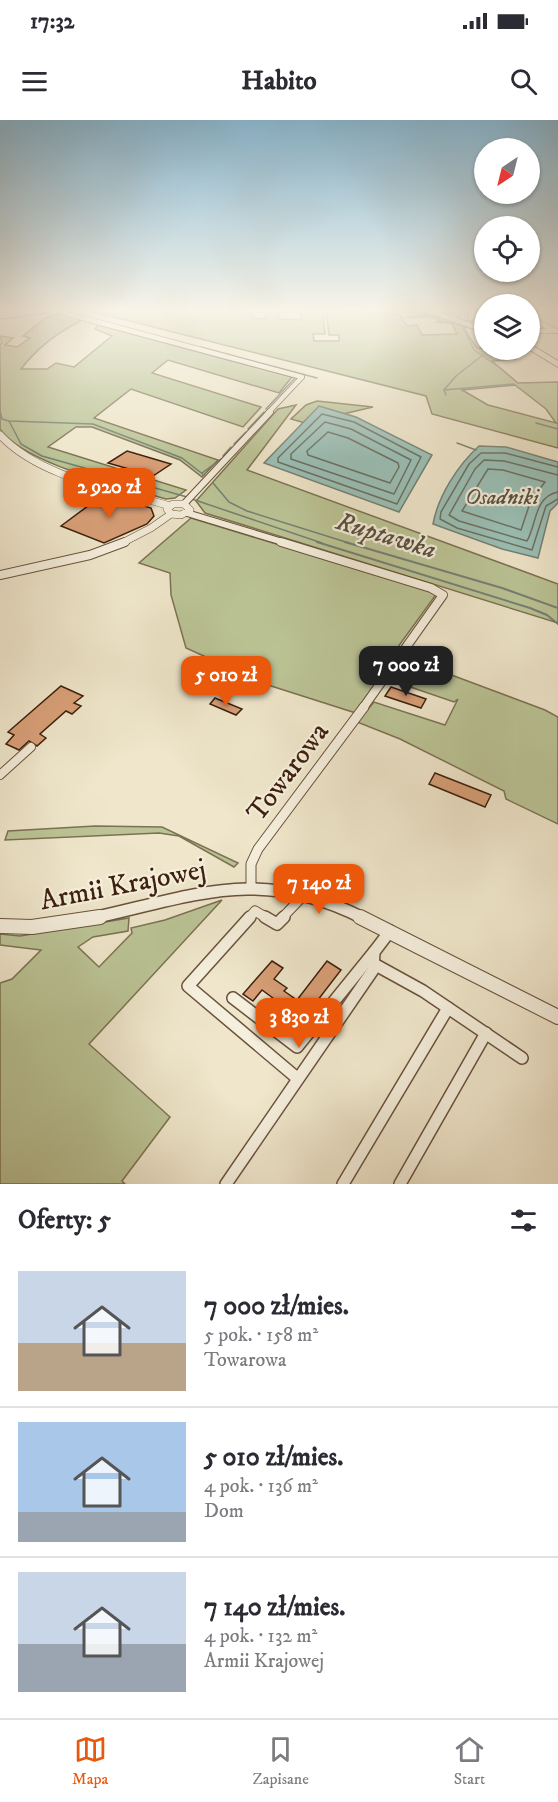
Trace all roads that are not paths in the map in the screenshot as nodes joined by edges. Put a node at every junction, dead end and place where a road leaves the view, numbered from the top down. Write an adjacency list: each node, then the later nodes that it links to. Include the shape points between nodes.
1 (240, 360): 3 (street, via 302,377)
2 (0, 435): 4 (street, via 15,451 46,468)
3 (187, 500): 4 (street); 5 (street)
4 (170, 510): 5 (street); 6 (street, via 152,530 123,545)
5 (188, 513): 9 (street, Towarowa, via 441,593 443,598 256,852 251,864)
6 (0, 575)
7 (31, 747): 8 (street)
8 (0, 775)
9 (251, 887): 10 (street, Armii Krajowej); 11 (street, Armii Krajowej, via 198,893 57,925)
10 (304, 895): 12 (street, Armii Krajowej); 19 (street, via 277,924 255,911 188,986)
11 (0, 926)
12 (390, 931): 13 (street); 16 (street, Armii Krajowej)
13 (374, 958): 14 (street, via 297,1047); 15 (street); 19 (street, via 373,970)
14 (233, 998)
15 (448, 1008): 17 (street); 21 (street)
16 (558, 1017)
17 (486, 1033): 18 (street); 22 (street)
18 (522, 1058)
19 (297, 1078): 20 (street)
20 (226, 1184)
21 (343, 1184)
22 (400, 1184)

